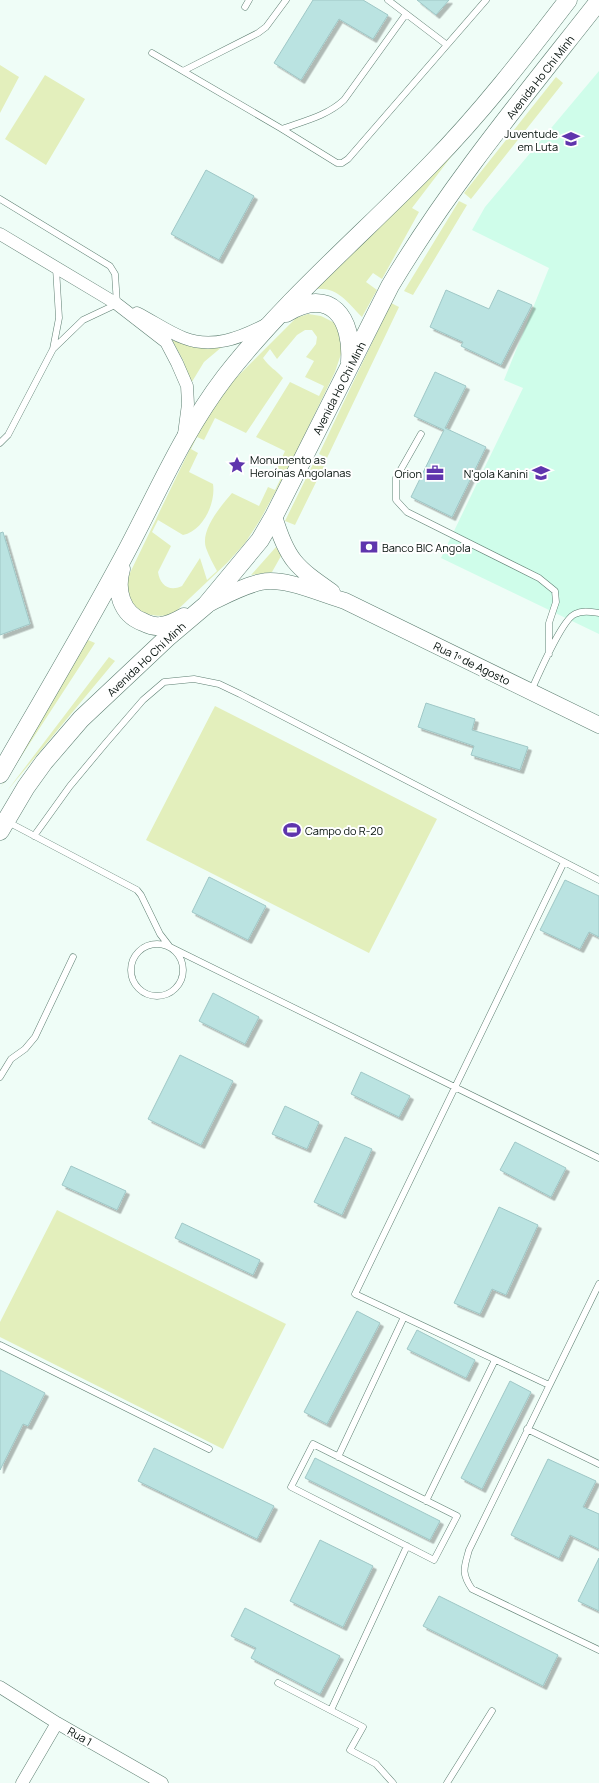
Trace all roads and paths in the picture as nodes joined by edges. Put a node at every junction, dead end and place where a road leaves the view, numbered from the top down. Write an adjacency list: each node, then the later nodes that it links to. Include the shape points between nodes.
1 (249, 0): 7 (lane)
2 (286, 0): 11 (lane, via 266,27 258,33)
3 (388, 0): 8 (lane)
4 (486, 0): 9 (lane)
5 (568, 0): 17 (main road, via 475,118)
6 (599, 1): 19 (main road, Avenida Ho Chi Minh, via 458,181 397,273)
7 (245, 7)
8 (406, 14): 9 (lane); 12 (lane, via 344,100 329,112)
9 (447, 45): 12 (lane, via 342,163 337,163)
10 (152, 53): 11 (lane)
11 (183, 71): 12 (lane)
12 (282, 129)
13 (0, 199): 16 (lane, via 110,266 115,274)
14 (0, 234): 15 (street)
15 (56, 266): 16 (street); 18 (lane, via 60,304)
16 (117, 304): 17 (street, via 185,339 206,343 245,335); 18 (lane, via 83,320); 21 (street, via 166,342 177,362 187,386 188,404)
17 (273, 321): 19 (main road, via 303,304 320,303 331,307 346,322); 21 (main road, via 226,376)
18 (53, 349): 22 (lane, via 8,435)
19 (350, 365): 23 (main road, Avenida Ho Chi Minh)
20 (422, 434): 28 (lane, via 396,478 396,500 407,512 539,578 555,591 556,602 549,623)
21 (184, 437): 24 (main road)
22 (0, 442)
23 (274, 516): 25 (main road, via 280,536 294,563); 26 (main road, Avenida Ho Chi Minh, via 255,546)
24 (126, 552): 26 (main road, via 118,592 121,602 136,619 160,626 173,623); 31 (main road)
25 (345, 602): 26 (main road, via 289,584 261,582); 29 (main road, Rua 1º de Agosto)
26 (206, 605): 32 (main road, Avenida Ho Chi Minh, via 81,719 44,762 20,795)
27 (599, 613): 28 (lane, via 585,611 573,614 559,633)
28 (549, 654): 29 (lane)
29 (531, 691): 30 (main road, Rua 1º de Agosto)
30 (599, 725)
31 (0, 774)
32 (3, 826): 33 (lane)
33 (34, 836): 34 (lane, via 70,786 142,700 164,682 194,679 226,687); 36 (lane, via 137,890 160,934)
34 (564, 862): 35 (lane); 39 (lane)
35 (599, 880)
36 (170, 947): 36 (lane, via 177,952 183,967 180,983 168,994 160,996 144,992 133,978 131,969 135,957 144,947 153,944); 39 (lane)
37 (73, 957): 38 (lane, via 35,1037 25,1049 11,1059)
38 (0, 1077)
39 (454, 1087): 40 (lane); 42 (lane, via 355,1294)
40 (599, 1158)
41 (599, 1284): 45 (lane)
42 (404, 1317): 44 (lane); 48 (lane)
43 (0, 1345): 47 (lane)
44 (494, 1360): 45 (lane); 50 (lane)
45 (549, 1385): 46 (lane)
46 (527, 1429): 49 (lane); 52 (lane, via 469,1550 465,1579 472,1589)
47 (209, 1449)
48 (338, 1457): 50 (lane); 51 (lane, via 313,1444 291,1488)
49 (599, 1464)
50 (426, 1501): 51 (lane, via 457,1516 434,1560)
51 (407, 1546): 55 (lane)
52 (599, 1650)
53 (278, 1683): 55 (lane)
54 (0, 1687): 57 (street, Rua 1)
55 (331, 1710): 60 (lane, via 363,1727 350,1750 376,1764)
56 (492, 1711): 61 (lane)
57 (57, 1723): 58 (street); 59 (street, Rua 1)
58 (22, 1783)
59 (162, 1783)
60 (393, 1783)
61 (447, 1783)

